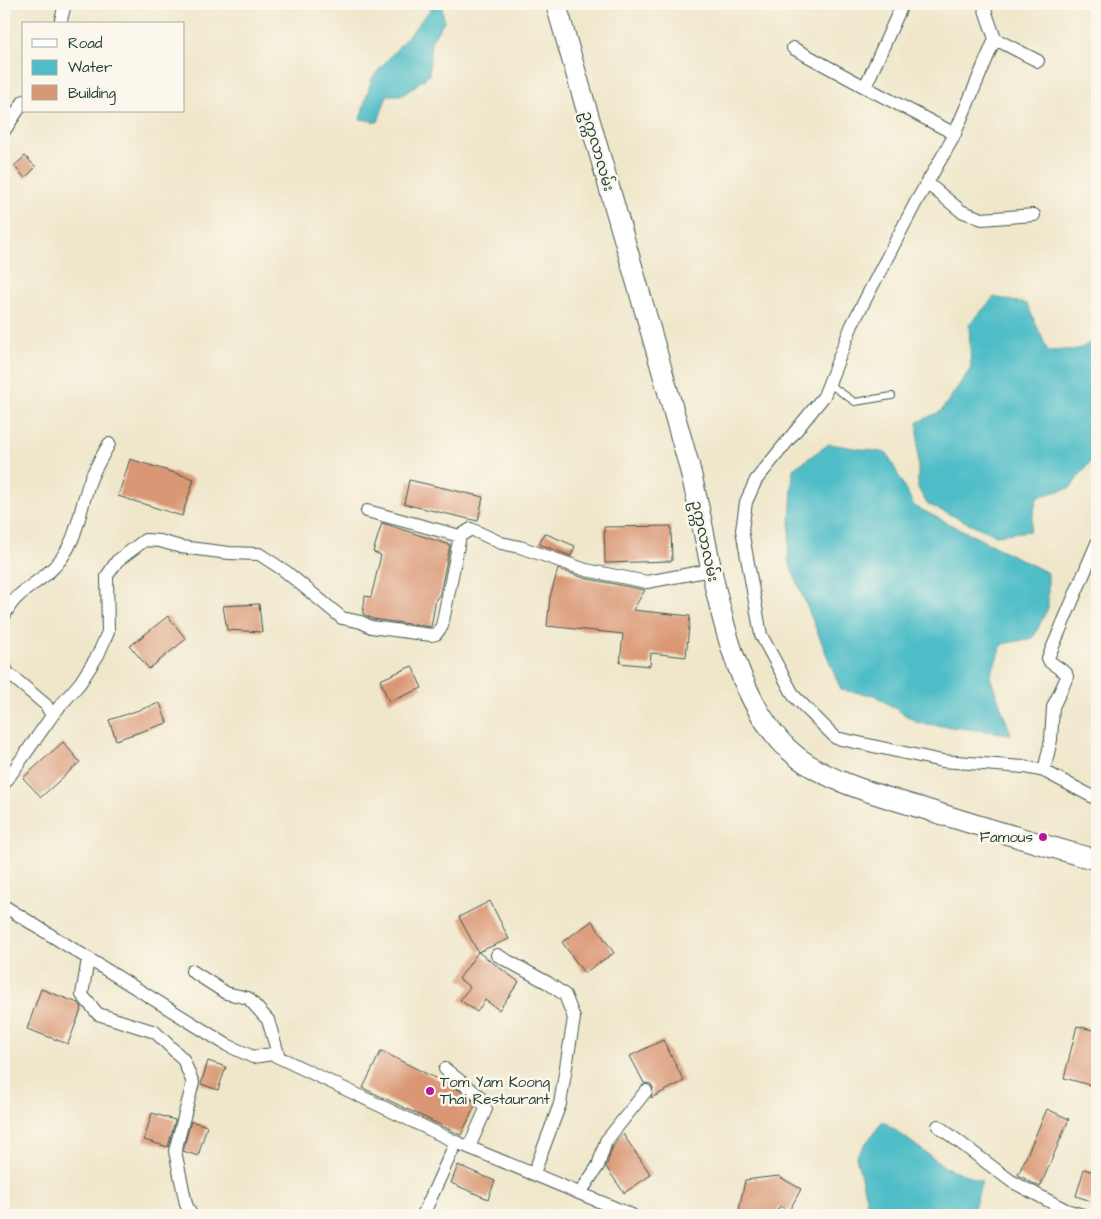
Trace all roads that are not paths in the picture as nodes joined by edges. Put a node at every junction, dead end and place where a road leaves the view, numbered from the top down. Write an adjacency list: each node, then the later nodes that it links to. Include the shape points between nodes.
1 (66, 4): 5 (street)
2 (556, 4): 21 (main road, ဥက္ကလာလမ်း, via 689,465)
3 (983, 4): 6 (street)
4 (902, 5): 9 (street)
5 (61, 22)
6 (996, 39): 8 (street); 12 (street)
7 (793, 48): 9 (street)
8 (1038, 62)
9 (865, 86): 12 (street)
10 (22, 104): 11 (street)
11 (4, 131)
12 (955, 134): 13 (street)
13 (927, 183): 14 (street, via 961,212 982,219); 15 (street, via 852,325)
14 (1034, 215)
15 (829, 384): 16 (lane, via 855,402); 25 (street, via 824,396 756,480 746,502 742,530 761,635 794,696 836,738 942,761)
16 (892, 396)
17 (109, 444): 22 (street, via 91,479 69,546 56,566 7,607)
18 (367, 510): 19 (street)
19 (460, 536): 21 (street, via 472,529 501,543 586,570 647,582); 24 (street, via 444,620 436,634 431,635 371,627 342,618 259,554 229,554 145,540 116,561 112,568 106,589 108,632 80,683)
20 (1097, 543): 25 (street, via 1048,658 1067,677 1053,707 1051,740)
21 (711, 570): 28 (main road, ဥက္ကလာလမ်း, via 733,655 760,711 788,750 817,770 872,793)
22 (4, 617)
23 (4, 666): 24 (street, via 46,705)
24 (52, 716): 26 (street)
25 (1044, 771): 27 (street)
26 (4, 784)
27 (1097, 799)
28 (1097, 860)
29 (4, 906): 31 (street)
30 (497, 954): 39 (street, via 565,995 574,1018 560,1104)
31 (88, 958): 33 (street, via 227,1045 253,1057 272,1054); 42 (street, via 82,995 98,1014 155,1032 183,1059 193,1083 175,1151)
32 (192, 971): 33 (street, via 226,994 248,998 268,1020)
33 (279, 1057): 37 (street)
34 (445, 1069): 38 (street, via 479,1096 486,1109)
35 (646, 1091): 40 (street, via 606,1141 598,1166)
36 (938, 1126): 41 (street, via 1011,1181)
37 (456, 1142): 38 (street); 43 (street)
38 (469, 1147): 39 (street)
39 (534, 1173): 40 (street)
40 (580, 1193): 44 (street)
41 (1064, 1213): 45 (street)
42 (191, 1215)
43 (423, 1215)
44 (632, 1215)
45 (1083, 1215)

